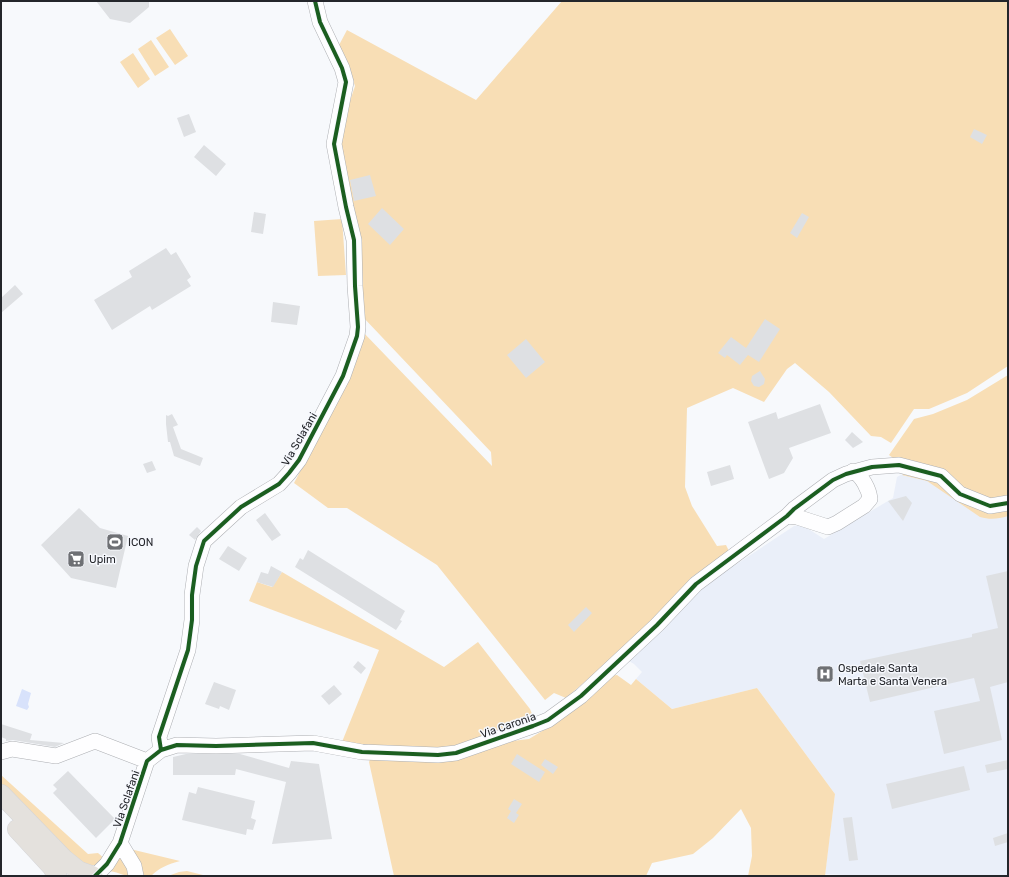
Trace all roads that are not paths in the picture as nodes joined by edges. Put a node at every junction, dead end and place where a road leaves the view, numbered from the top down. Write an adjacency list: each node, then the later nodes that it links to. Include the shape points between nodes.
1 (315, 1): 5 (street, Via Sclafani, via 320,22 346,82 334,144 354,240 357,336 343,376 299,460 279,484 241,507 204,541 196,566 188,650 159,737)
2 (853, 471): 3 (street, Via Caronia, via 899,465 941,476 960,494 990,506); 4 (street, Via Caronia, via 833,480); 4 (street, via 859,475 870,495 864,506 828,527)
3 (1008, 503)
4 (787, 516): 5 (street, Via Caronia, via 696,584 657,625 581,696 548,720 533,726 456,753 438,755 362,752 313,743 177,745)
5 (161, 750): 7 (street, Via Sclafani)
6 (1, 752): 7 (street, via 12,749 56,756 95,741)
7 (148, 762): 10 (street, Via Sclafani)
8 (1, 794): 12 (main road, via 64,859 79,871)
9 (1, 812): 11 (main road, via 52,867)
10 (120, 843): 12 (street, Via Sclafani, via 107,864); 13 (street, via 134,866)
11 (57, 876)
12 (94, 876)
13 (136, 876)

